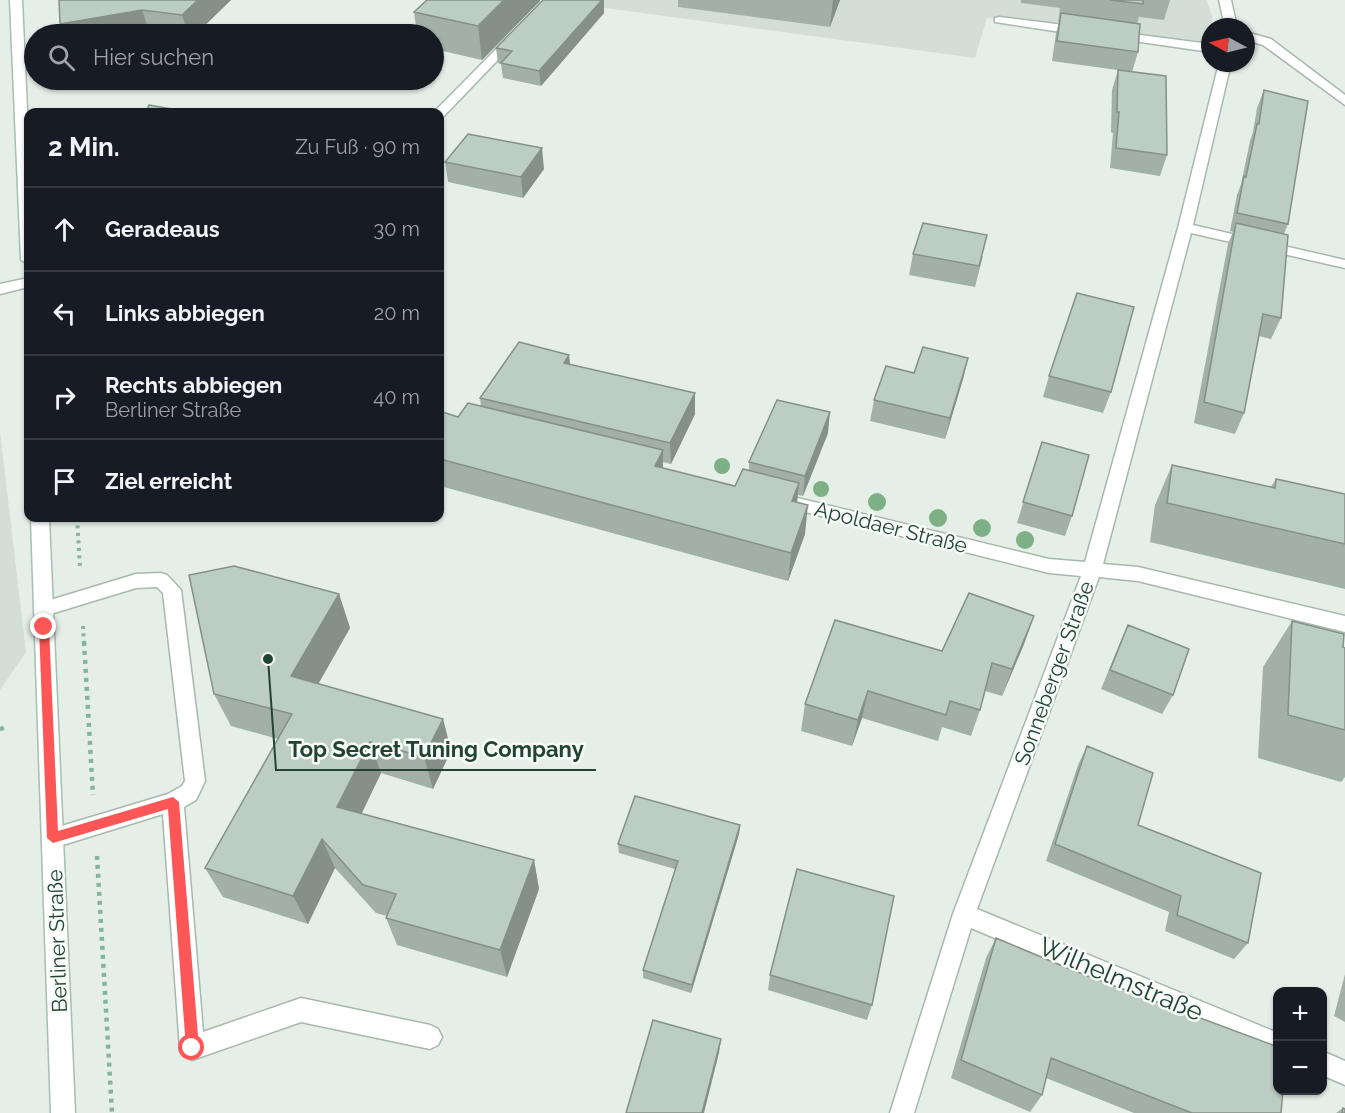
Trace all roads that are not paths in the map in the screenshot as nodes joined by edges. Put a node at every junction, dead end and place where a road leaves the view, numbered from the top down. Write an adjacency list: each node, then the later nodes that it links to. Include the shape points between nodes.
1 (16, 0): 11 (street)
2 (1225, 0): 3 (street)
3 (1229, 18)
4 (999, 20): 7 (street)
5 (526, 24): 10 (street)
6 (1255, 39): 9 (street, via 1267,42)
7 (1201, 47)
8 (1223, 72): 12 (street, Sonneberger Straße)
9 (1345, 101)
10 (444, 109)
11 (24, 173)
12 (1185, 228): 13 (street); 18 (street, Sonneberger Straße)
13 (1345, 264)
14 (24, 284): 15 (street)
15 (0, 289)
16 (773, 498): 18 (street, Apoldaer Straße, via 1048,566)
17 (40, 522): 19 (street, Berliner Straße)
18 (1092, 571): 20 (street, Apoldaer Straße, via 1138,574); 23 (street, Sonneberger Straße)
19 (44, 609): 21 (street, via 136,581 162,580 172,590 195,782 189,793); 22 (street, Berliner Straße)
20 (1345, 624)
21 (173, 802): 22 (street); 24 (street, via 192,1048 301,1010)
22 (53, 838): 28 (street, Berliner Straße)
23 (964, 914): 25 (street, Wilhelmstraße); 29 (street, Sonneberger Straße)
24 (430, 1037)
25 (1273, 1043)
26 (1327, 1065): 27 (street)
27 (1345, 1073)
28 (63, 1113)
29 (902, 1113)

